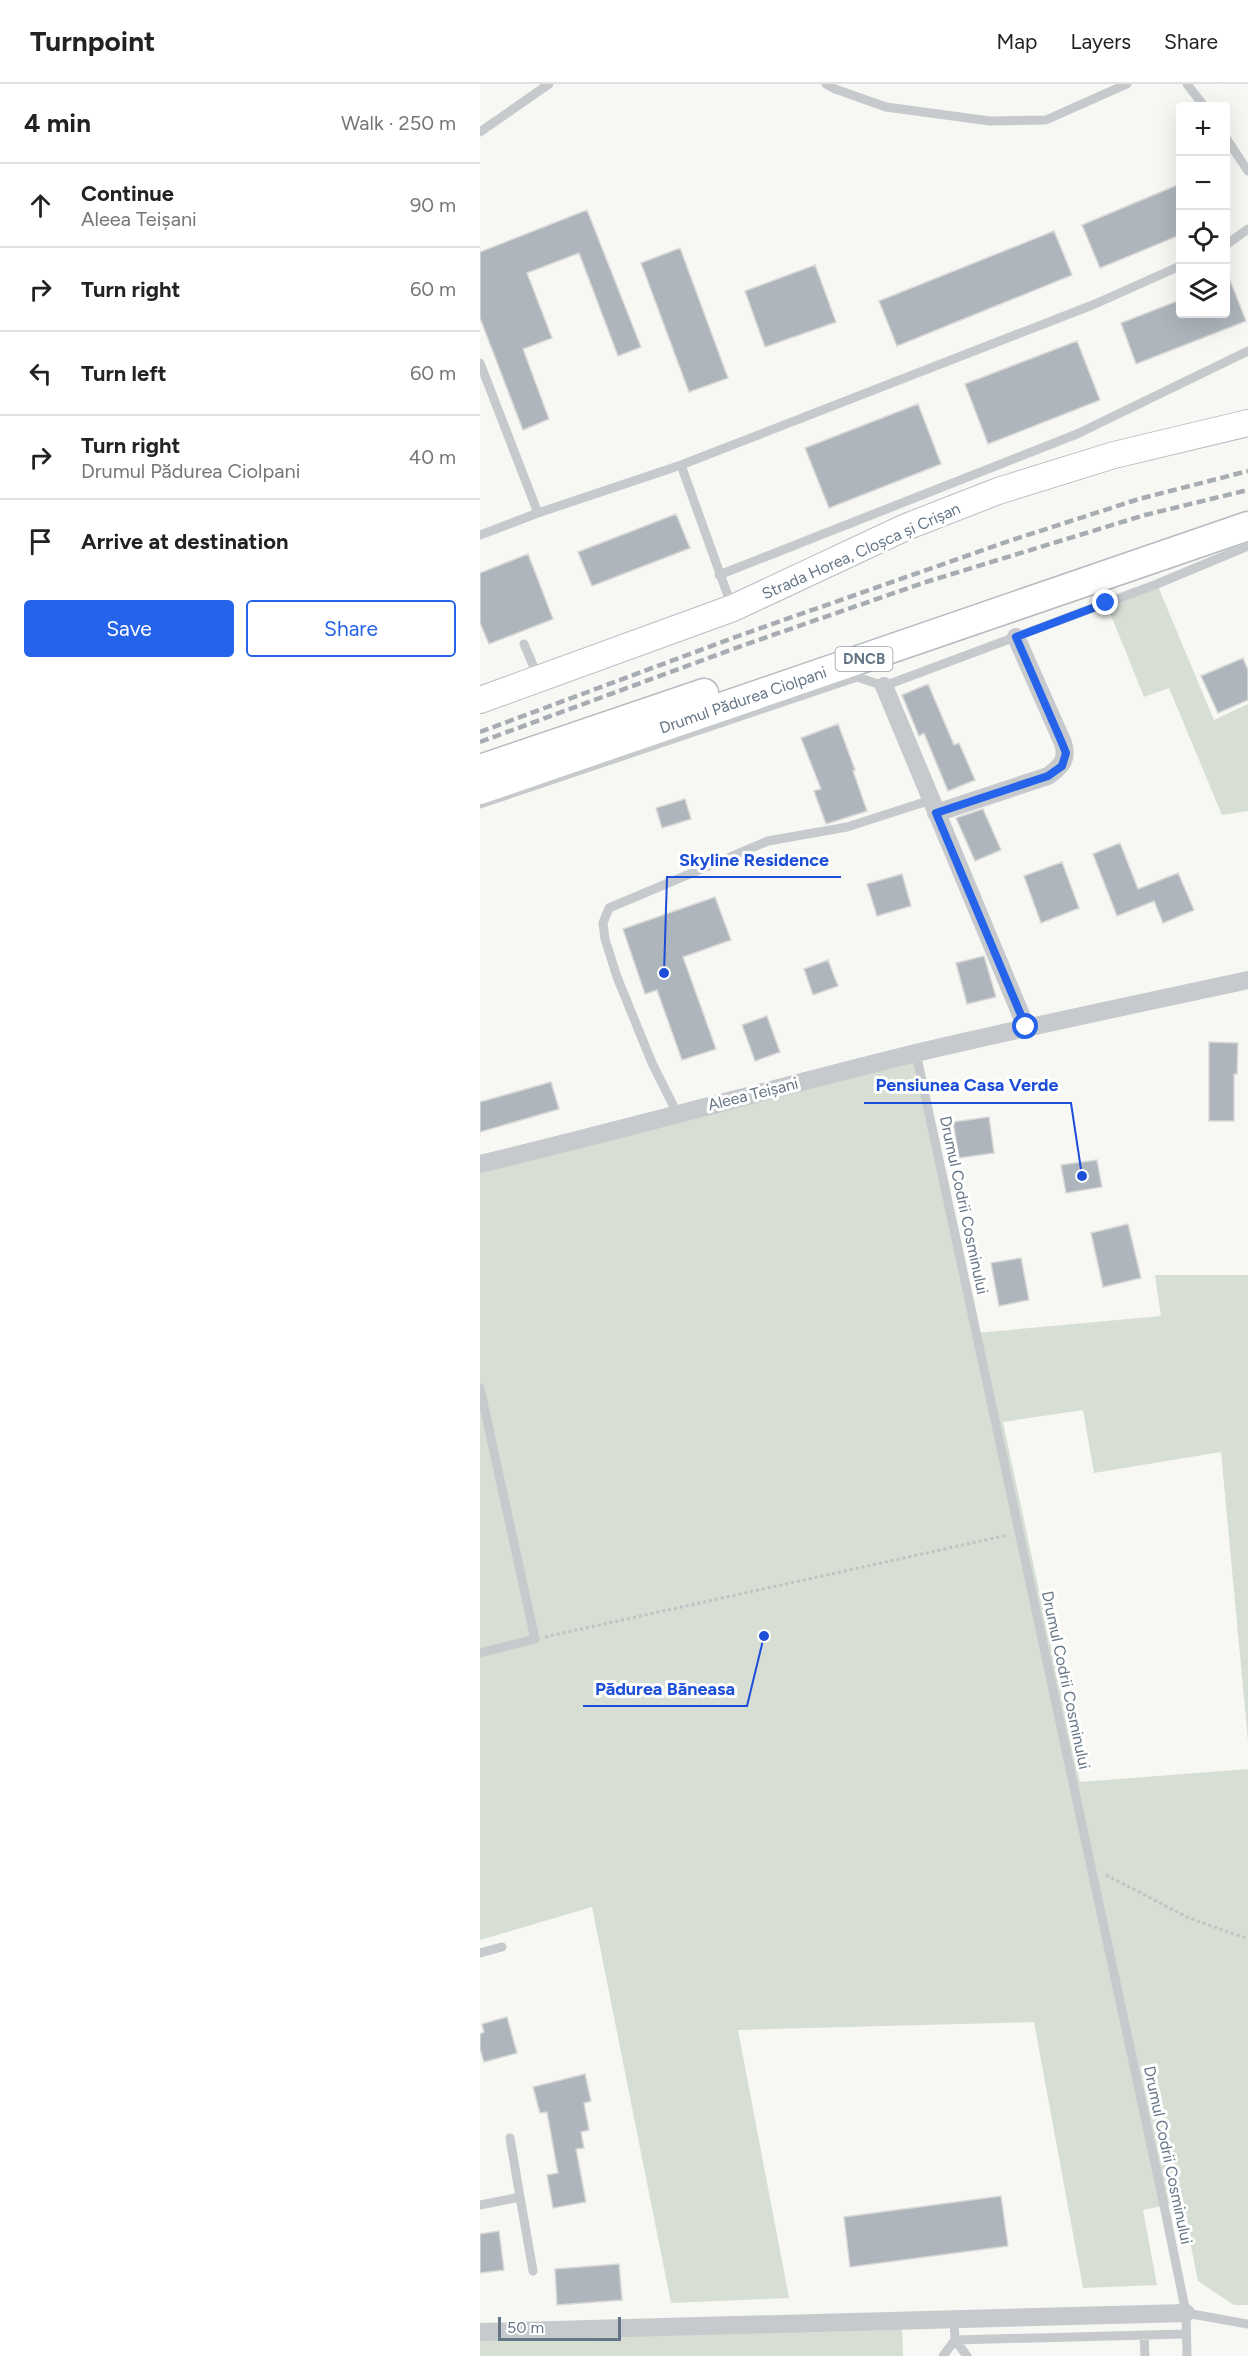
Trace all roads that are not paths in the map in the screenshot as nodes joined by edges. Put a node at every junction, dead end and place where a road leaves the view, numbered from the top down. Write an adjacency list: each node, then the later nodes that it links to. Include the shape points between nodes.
1 (549, 84): 6 (lane)
2 (826, 84): 3 (lane, via 886,107 990,121 1046,120)
3 (1127, 84)
4 (1187, 84): 5 (lane)
5 (1201, 102)
6 (480, 132)
7 (1230, 144): 8 (lane)
8 (1248, 171)
9 (1248, 229): 10 (lane)
10 (1230, 242)
11 (1176, 268): 15 (lane, via 1095,304)
12 (1248, 351): 21 (lane, via 1077,434)
13 (480, 363): 17 (lane)
14 (1248, 423): 22 (street, Strada Horea, Cloșca și Crișan, via 1114,455 998,490)
15 (681, 465): 17 (lane); 21 (lane)
16 (1248, 506): 28 (main road, DNCB)
17 (538, 513): 19 (lane)
18 (1248, 526): 29 (main road, DNCB)
19 (480, 535)
20 (1248, 546): 23 (lane)
21 (719, 575): 22 (lane)
22 (733, 608): 25 (street, Strada Horea, Cloșca și Crișan)
23 (1016, 637): 26 (lane); 31 (street, via 1066,753 1062,766 1048,776)
24 (524, 644): 25 (lane)
25 (539, 679): 27 (street, Strada Horea, Cloșca și Crișan)
26 (884, 686): 30 (lane, Drumul Pădurea Ciolpani, via 856,677); 31 (street)
27 (480, 700)
28 (480, 769)
29 (480, 790)
30 (480, 804)
31 (933, 807): 33 (street); 35 (lane, via 768,841 609,909 603,923 617,977)
32 (1248, 980): 33 (street, Aleea Teișani)
33 (1026, 1027): 34 (street, Aleea Teișani)
34 (916, 1053): 35 (street, Aleea Teișani); 45 (lane, Drumul Codrii Cosminului)
35 (677, 1113): 36 (street, Aleea Teișani)
36 (480, 1164)
37 (480, 1388): 38 (lane, via 535,1640)
38 (480, 1653)
39 (502, 1947): 40 (lane)
40 (480, 1953)
41 (510, 2138): 42 (lane)
42 (520, 2197): 43 (lane); 44 (lane)
43 (480, 2205)
44 (533, 2271)
45 (1186, 2313): 46 (street); 47 (lane); 49 (lane, Drumul Codrii Cosminului)
46 (954, 2319): 48 (street); 51 (lane)
47 (1248, 2324)
48 (480, 2332)
49 (1186, 2334): 50 (lane); 55 (lane, Drumul Codrii Cosminului)
50 (1144, 2335): 51 (lane); 54 (lane)
51 (955, 2340): 52 (lane); 53 (lane)
52 (943, 2356)
53 (967, 2356)
54 (1145, 2356)
55 (1186, 2356)

